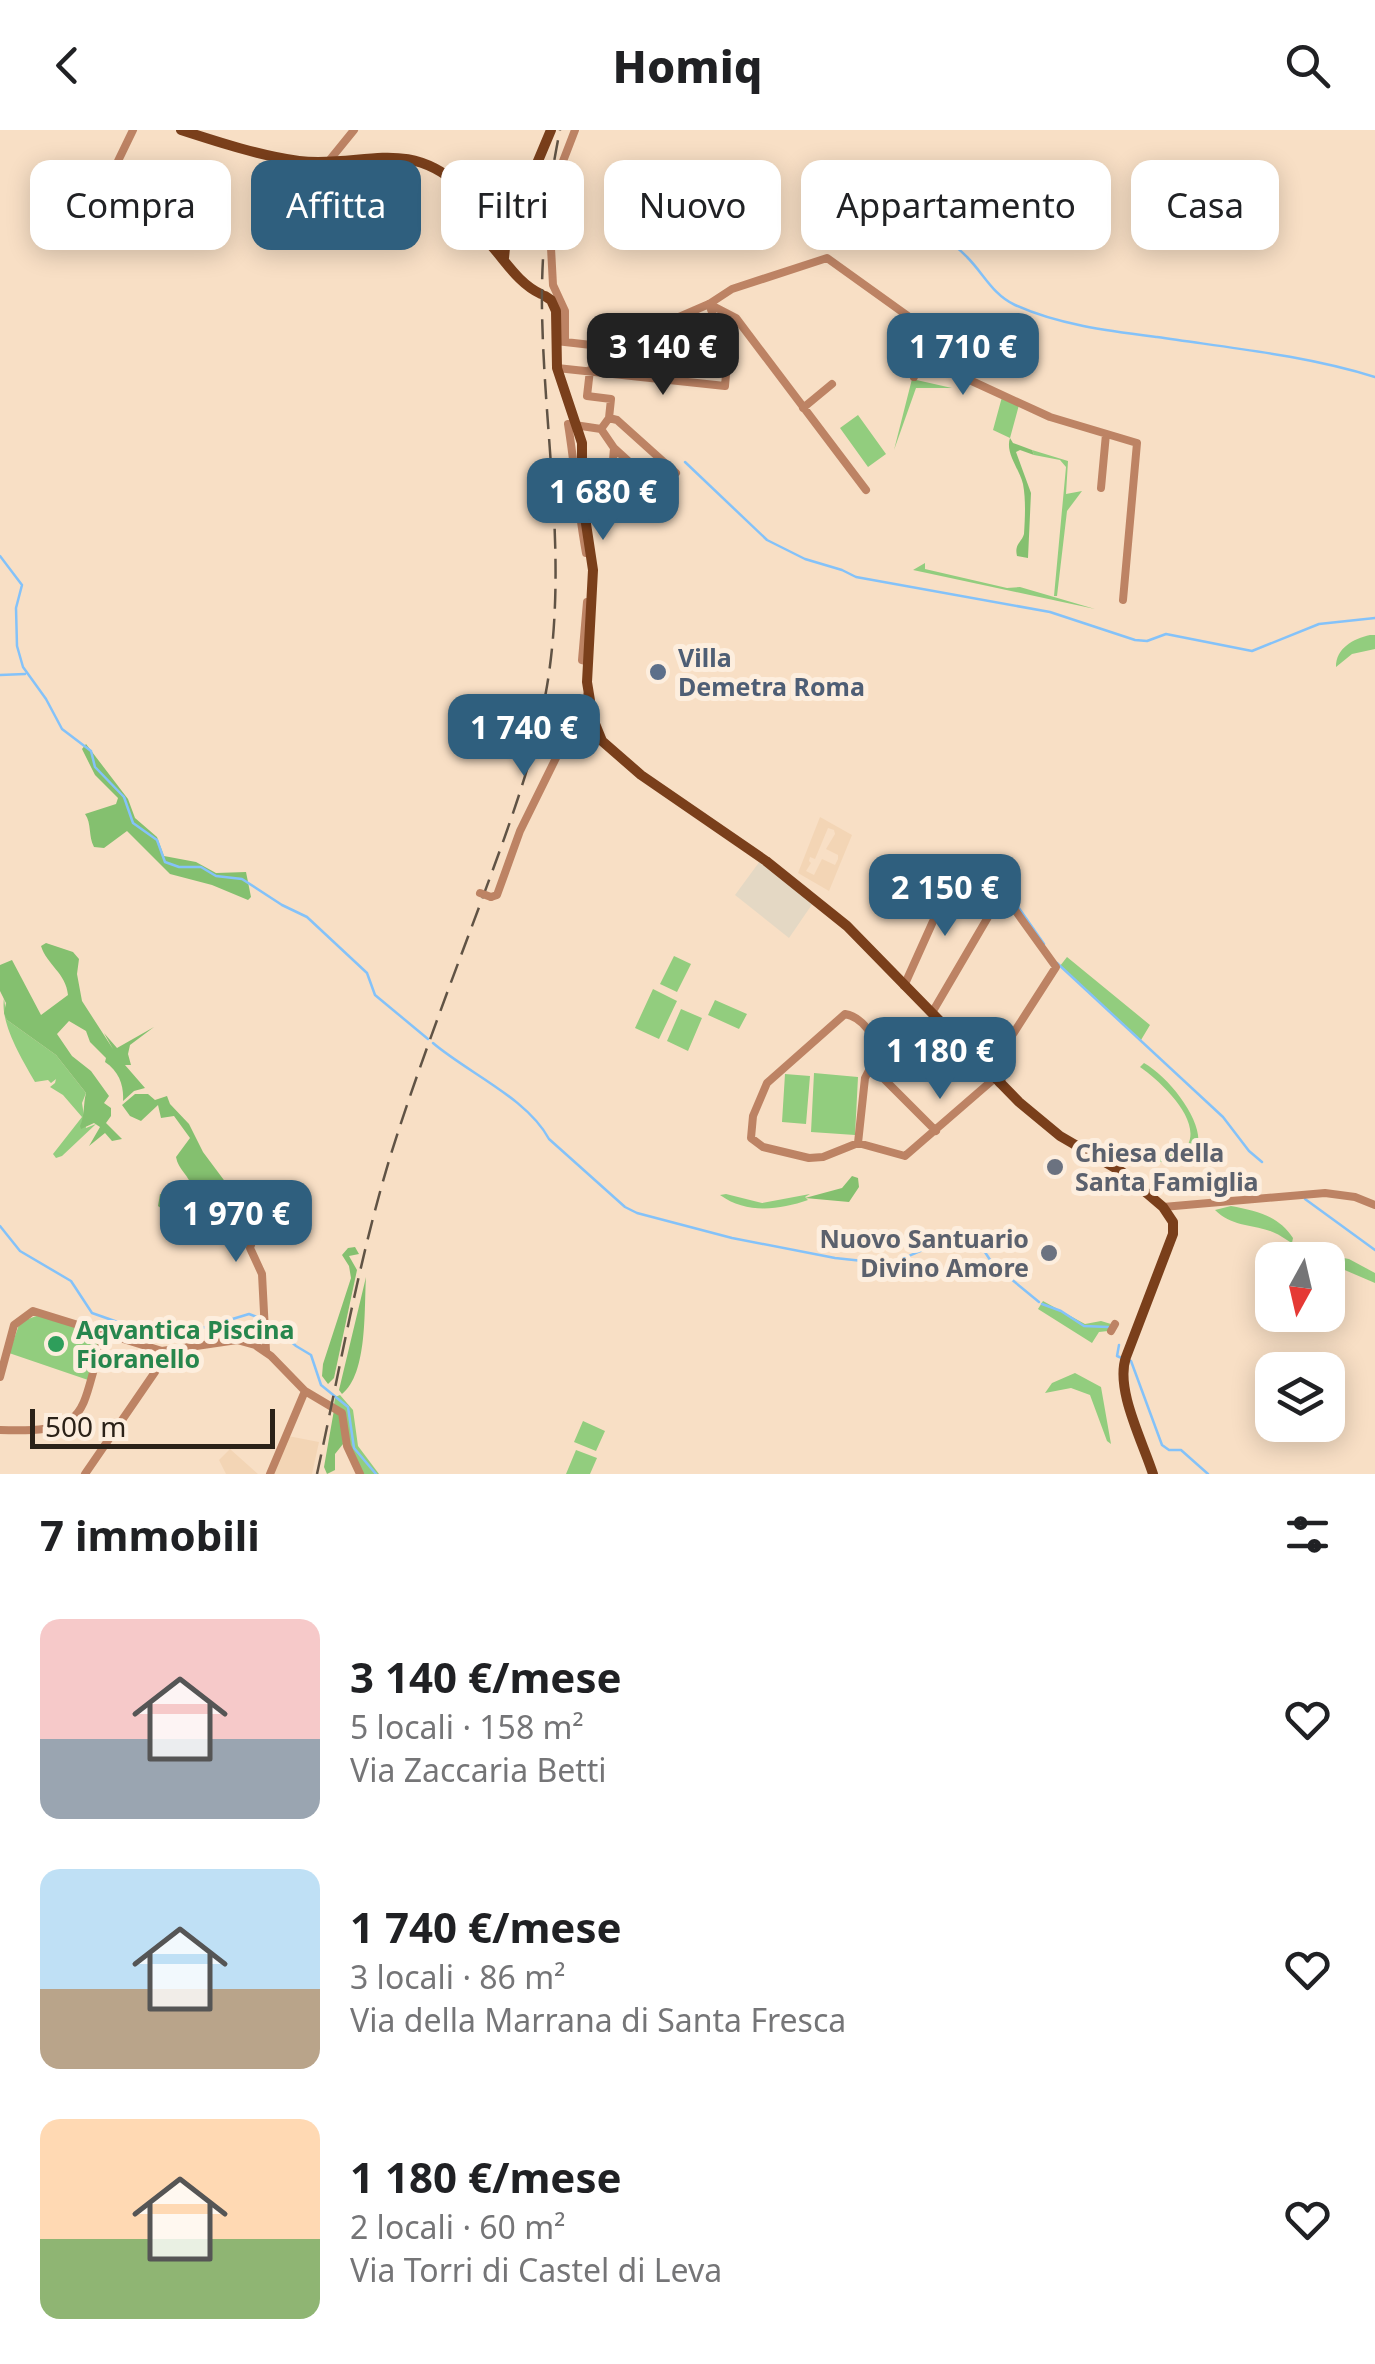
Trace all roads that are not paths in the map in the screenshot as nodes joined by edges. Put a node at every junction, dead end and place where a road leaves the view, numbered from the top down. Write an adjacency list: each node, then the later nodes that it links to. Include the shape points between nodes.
1 (133, 130): 6 (street)
2 (181, 130): 7 (main road)
3 (354, 130): 8 (street)
4 (550, 130): 11 (main road)
5 (574, 130): 17 (street, via 560,169 551,248 553,285 565,311)
6 (118, 160)
7 (307, 160)
8 (330, 160)
9 (352, 160): 10 (main road)
10 (409, 160)
11 (537, 160)
12 (500, 250): 13 (main road)
13 (502, 252): 17 (main road, via 523,283 555,306)
14 (710, 304): 15 (street); 16 (street, via 732,289 827,258); 17 (street, via 634,347); 26 (street, via 736,318)
15 (714, 318): 19 (street, via 678,342); 24 (street, via 730,339 725,386)
16 (926, 328): 23 (street); 30 (street, via 962,349 964,377 1050,417)
17 (560, 342): 21 (main road)
18 (636, 352): 19 (street)
19 (670, 356): 20 (street); 24 (street)
20 (685, 358)
21 (557, 368): 22 (street); 28 (main road)
22 (590, 370): 24 (street); 27 (street, via 588,396 611,399)
23 (914, 377)
24 (667, 379)
25 (832, 384): 26 (street)
26 (803, 408): 35 (street)
27 (609, 418): 29 (street); 32 (street)
28 (577, 423): 29 (street); 40 (main road, via 592,561)
29 (601, 429): 31 (street)
30 (1106, 434): 33 (street); 39 (street, via 1139,446)
31 (614, 448): 34 (street); 37 (street)
32 (676, 473)
33 (1101, 488)
34 (660, 490)
35 (866, 490)
36 (586, 497): 37 (street)
37 (610, 498): 38 (street)
38 (644, 506)
39 (1122, 600)
40 (588, 693): 41 (street); 42 (main road)
41 (565, 736): 42 (street); 43 (street, bridge, via 497,895)
42 (600, 739): 45 (main road, via 848,926)
43 (480, 893)
44 (998, 900): 45 (street, via 951,876); 46 (street); 48 (street, via 1020,915 1056,969 995,1062 1002,1078)
45 (904, 986): 46 (main road)
46 (933, 1012): 48 (main road)
47 (872, 1068): 49 (street); 50 (street, via 862,1088); 50 (street, via 875,1040 845,1014 768,1083 750,1127 758,1145 809,1158)
48 (997, 1080): 49 (street); 52 (main road, via 1058,1136 1115,1168)
49 (936, 1131): 50 (street, via 911,1154 899,1156)
50 (858, 1143)
51 (1375, 1206): 52 (street, via 1326,1193)
52 (1163, 1208): 63 (main road, via 1174,1234 1124,1359 1123,1390)
53 (260, 1217): 55 (street, via 250,1248 262,1274)
54 (106, 1332): 55 (street, via 162,1351 237,1340); 57 (street, via 28,1312 12,1330); 59 (street, via 89,1393 71,1419 44,1431)
55 (266, 1351): 58 (street)
56 (154, 1372): 60 (street)
57 (0, 1377)
58 (304, 1391): 61 (street); 62 (street, via 342,1413)
59 (0, 1430)
60 (85, 1474)
61 (270, 1474)
62 (360, 1474)
63 (1152, 1474)

